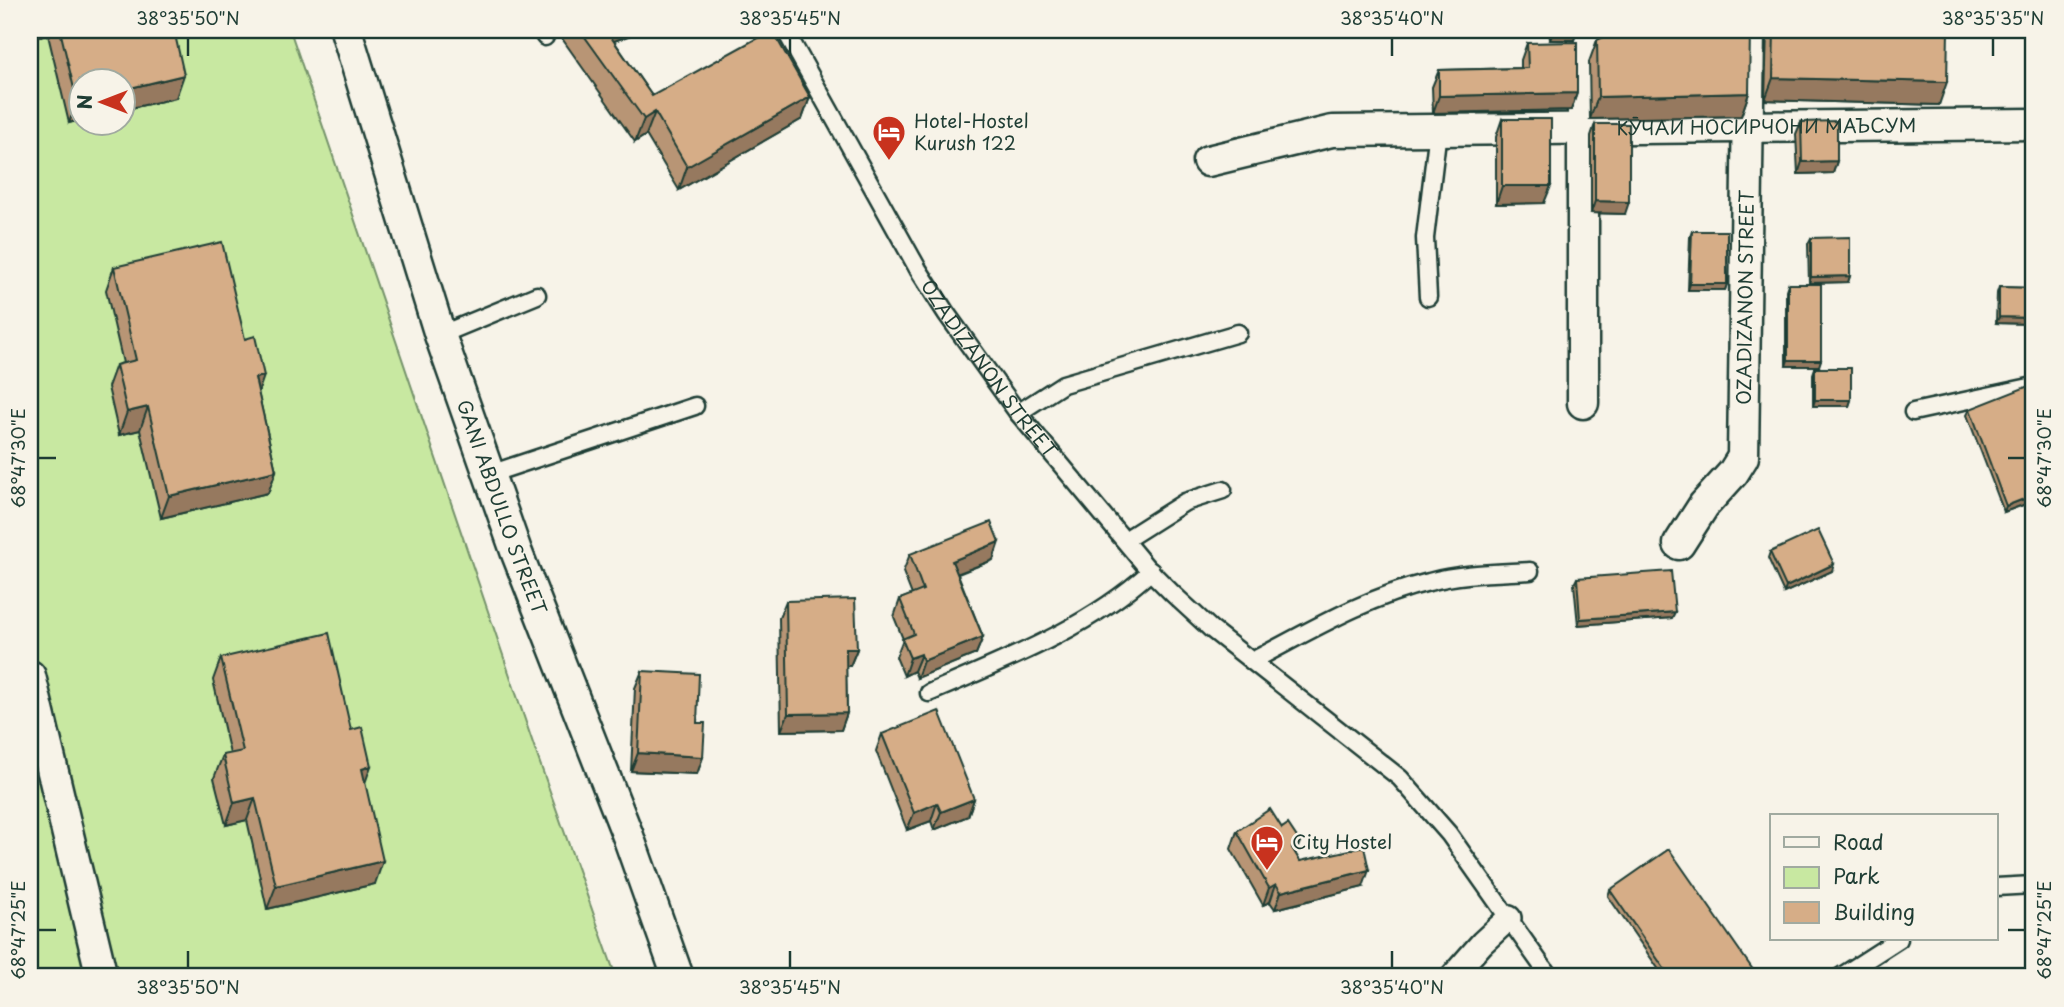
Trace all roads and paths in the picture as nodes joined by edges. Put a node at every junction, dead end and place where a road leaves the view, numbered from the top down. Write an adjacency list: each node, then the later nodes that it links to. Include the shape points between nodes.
1 (346, 30): 13 (street, GANI ABDULLO STREET)
2 (785, 30): 18 (lane, OZADIZANON STREET, via 918,269)
3 (1583, 30): 7 (street)
4 (1749, 30): 6 (street, OZADIZANON STREET)
5 (2034, 124): 6 (street, КӮЧАИ НОСИРЧОНИ МАЪСУМ)
6 (1748, 125): 7 (street, КӮЧАИ НОСИРЧОНИ МАЪСУМ); 22 (street, OZADIZANON STREET, via 1743,457)
7 (1582, 128): 8 (street, КӮЧАИ НОСИРЧОНИ МАЪСУМ); 15 (street)
8 (1438, 130): 9 (street, КӮЧАИ НОСИРЧОНИ МАЪСУМ, via 1332,131); 11 (lane, via 1426,238)
9 (1209, 161)
10 (537, 295): 13 (lane)
11 (1428, 297)
12 (1238, 333): 18 (lane, via 1063,384)
13 (440, 335): 19 (street, GANI ABDULLO STREET)
14 (2034, 386): 17 (lane)
15 (1583, 403)
16 (695, 406): 19 (lane)
17 (1913, 412)
18 (1018, 413): 21 (lane, OZADIZANON STREET)
19 (489, 474): 33 (street, GANI ABDULLO STREET)
20 (1223, 490): 21 (lane, via 1185,502)
21 (1125, 540): 24 (lane, OZADIZANON STREET)
22 (1679, 544)
23 (1530, 570): 25 (lane, via 1429,581 1364,605)
24 (1151, 571): 25 (lane, OZADIZANON STREET); 27 (lane, via 1125,595 1072,626)
25 (1252, 661): 30 (lane, OZADIZANON STREET, via 1400,778 1449,834)
26 (30, 676): 32 (street)
27 (929, 693)
28 (2033, 885): 29 (lane)
29 (1997, 887)
30 (1509, 918): 34 (street); 35 (lane, OZADIZANON STREET)
31 (1897, 940): 36 (lane)
32 (102, 977)
33 (678, 977)
34 (1452, 977)
35 (1550, 977)
36 (1840, 977)

